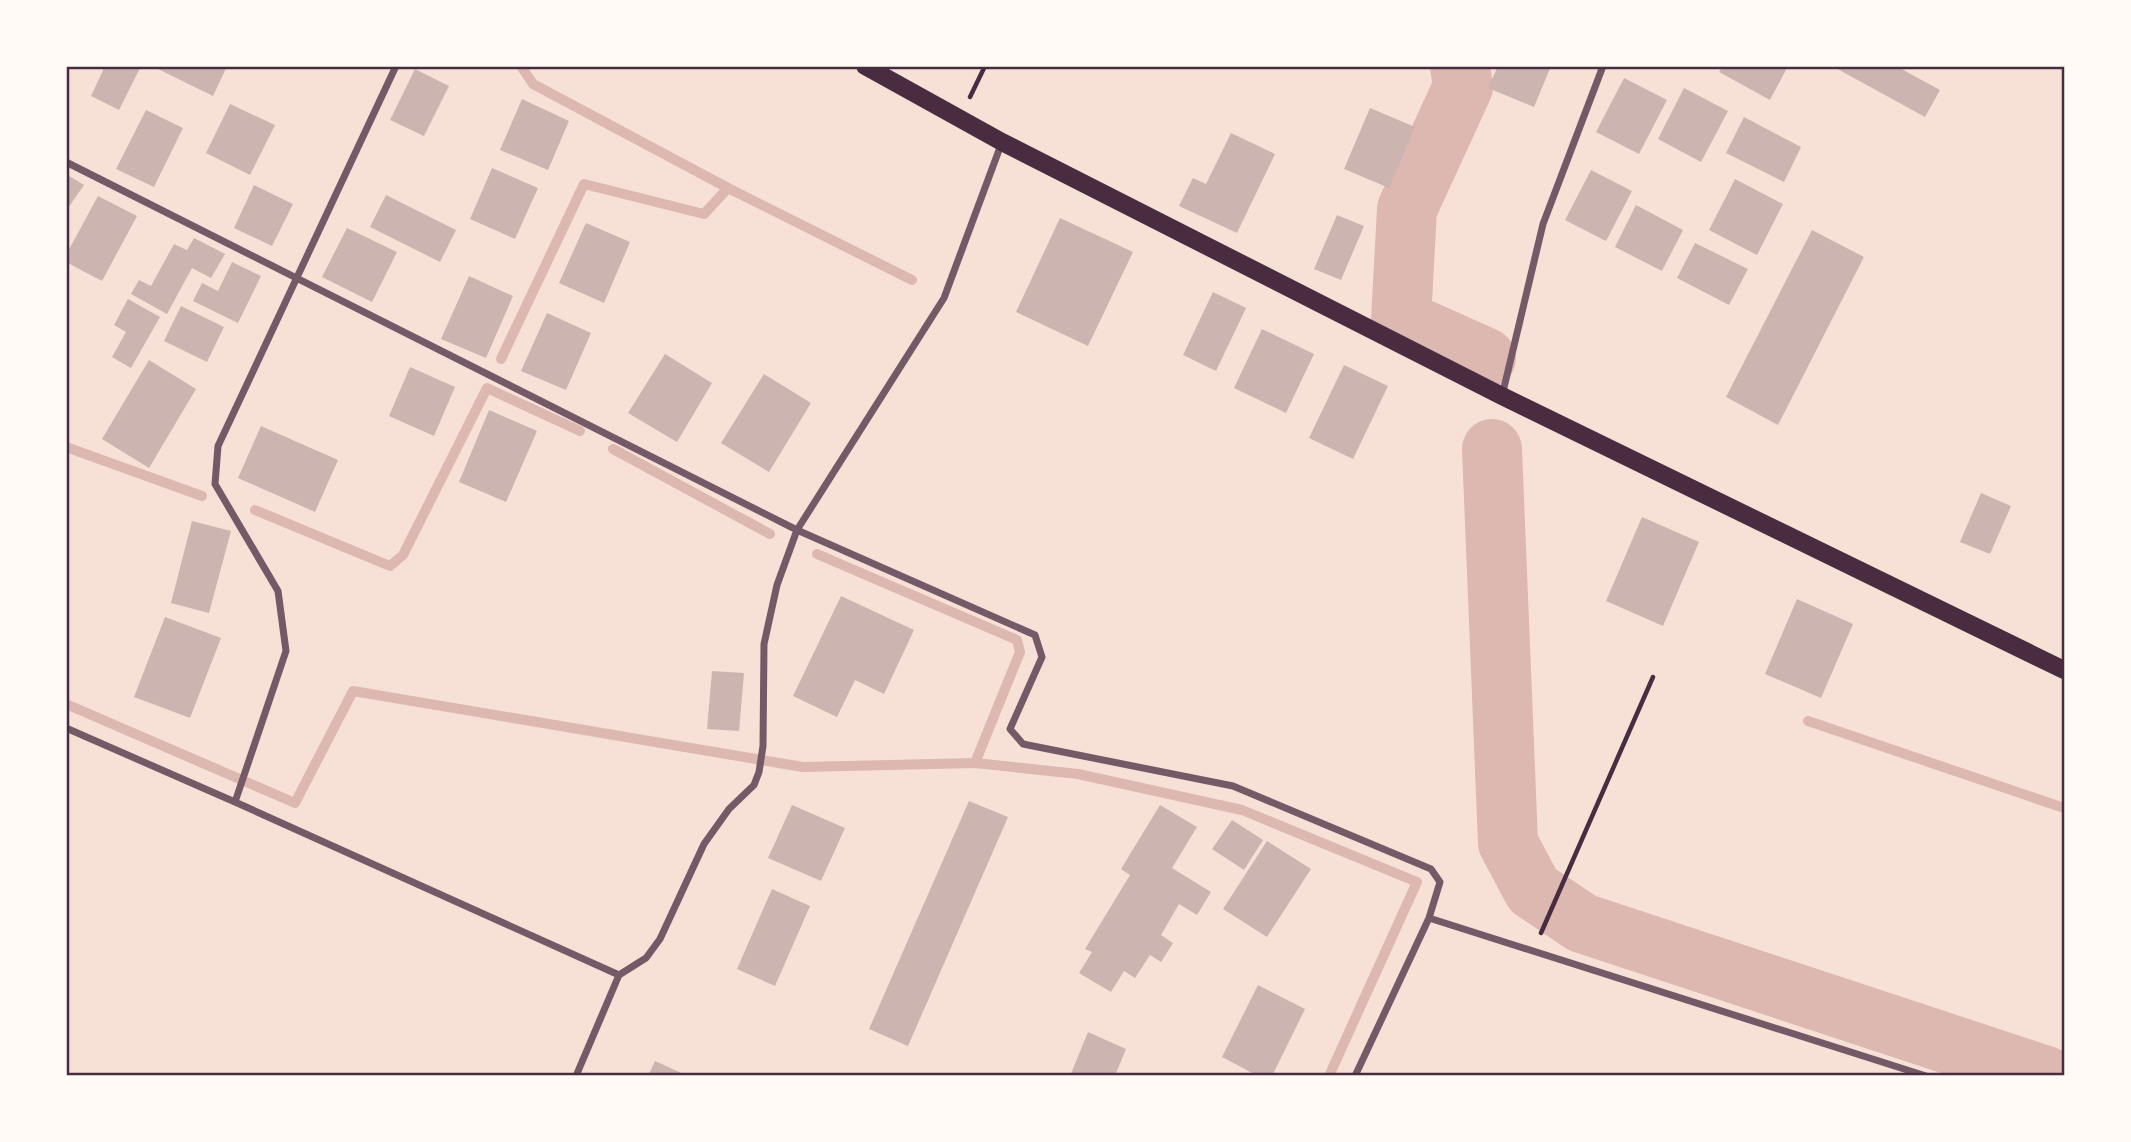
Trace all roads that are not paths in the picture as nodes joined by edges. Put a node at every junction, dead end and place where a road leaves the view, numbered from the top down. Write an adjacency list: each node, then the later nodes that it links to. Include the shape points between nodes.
1 (396, 66): 6 (street)
2 (865, 66): 4 (main road)
3 (1603, 66): 7 (street, via 1543,224)
4 (1002, 142): 7 (main road); 8 (street, via 944,298)
5 (66, 162): 6 (street)
6 (298, 279): 8 (street); 11 (street, via 218,446 215,484 278,591 286,651)
7 (1502, 396): 9 (main road)
8 (797, 530): 12 (street, via 1035,635 1042,657 1010,729 1023,744 1233,786 1431,869 1440,882); 13 (street, via 777,585 764,644 763,746 754,785 729,809 704,844 660,939 646,958)
9 (2064, 670)
10 (66, 729): 11 (street)
11 (235, 802): 13 (street)
12 (1429, 918): 15 (street); 16 (street)
13 (619, 975): 14 (street)
14 (576, 1076)
15 (1355, 1076)
16 (1926, 1076)

